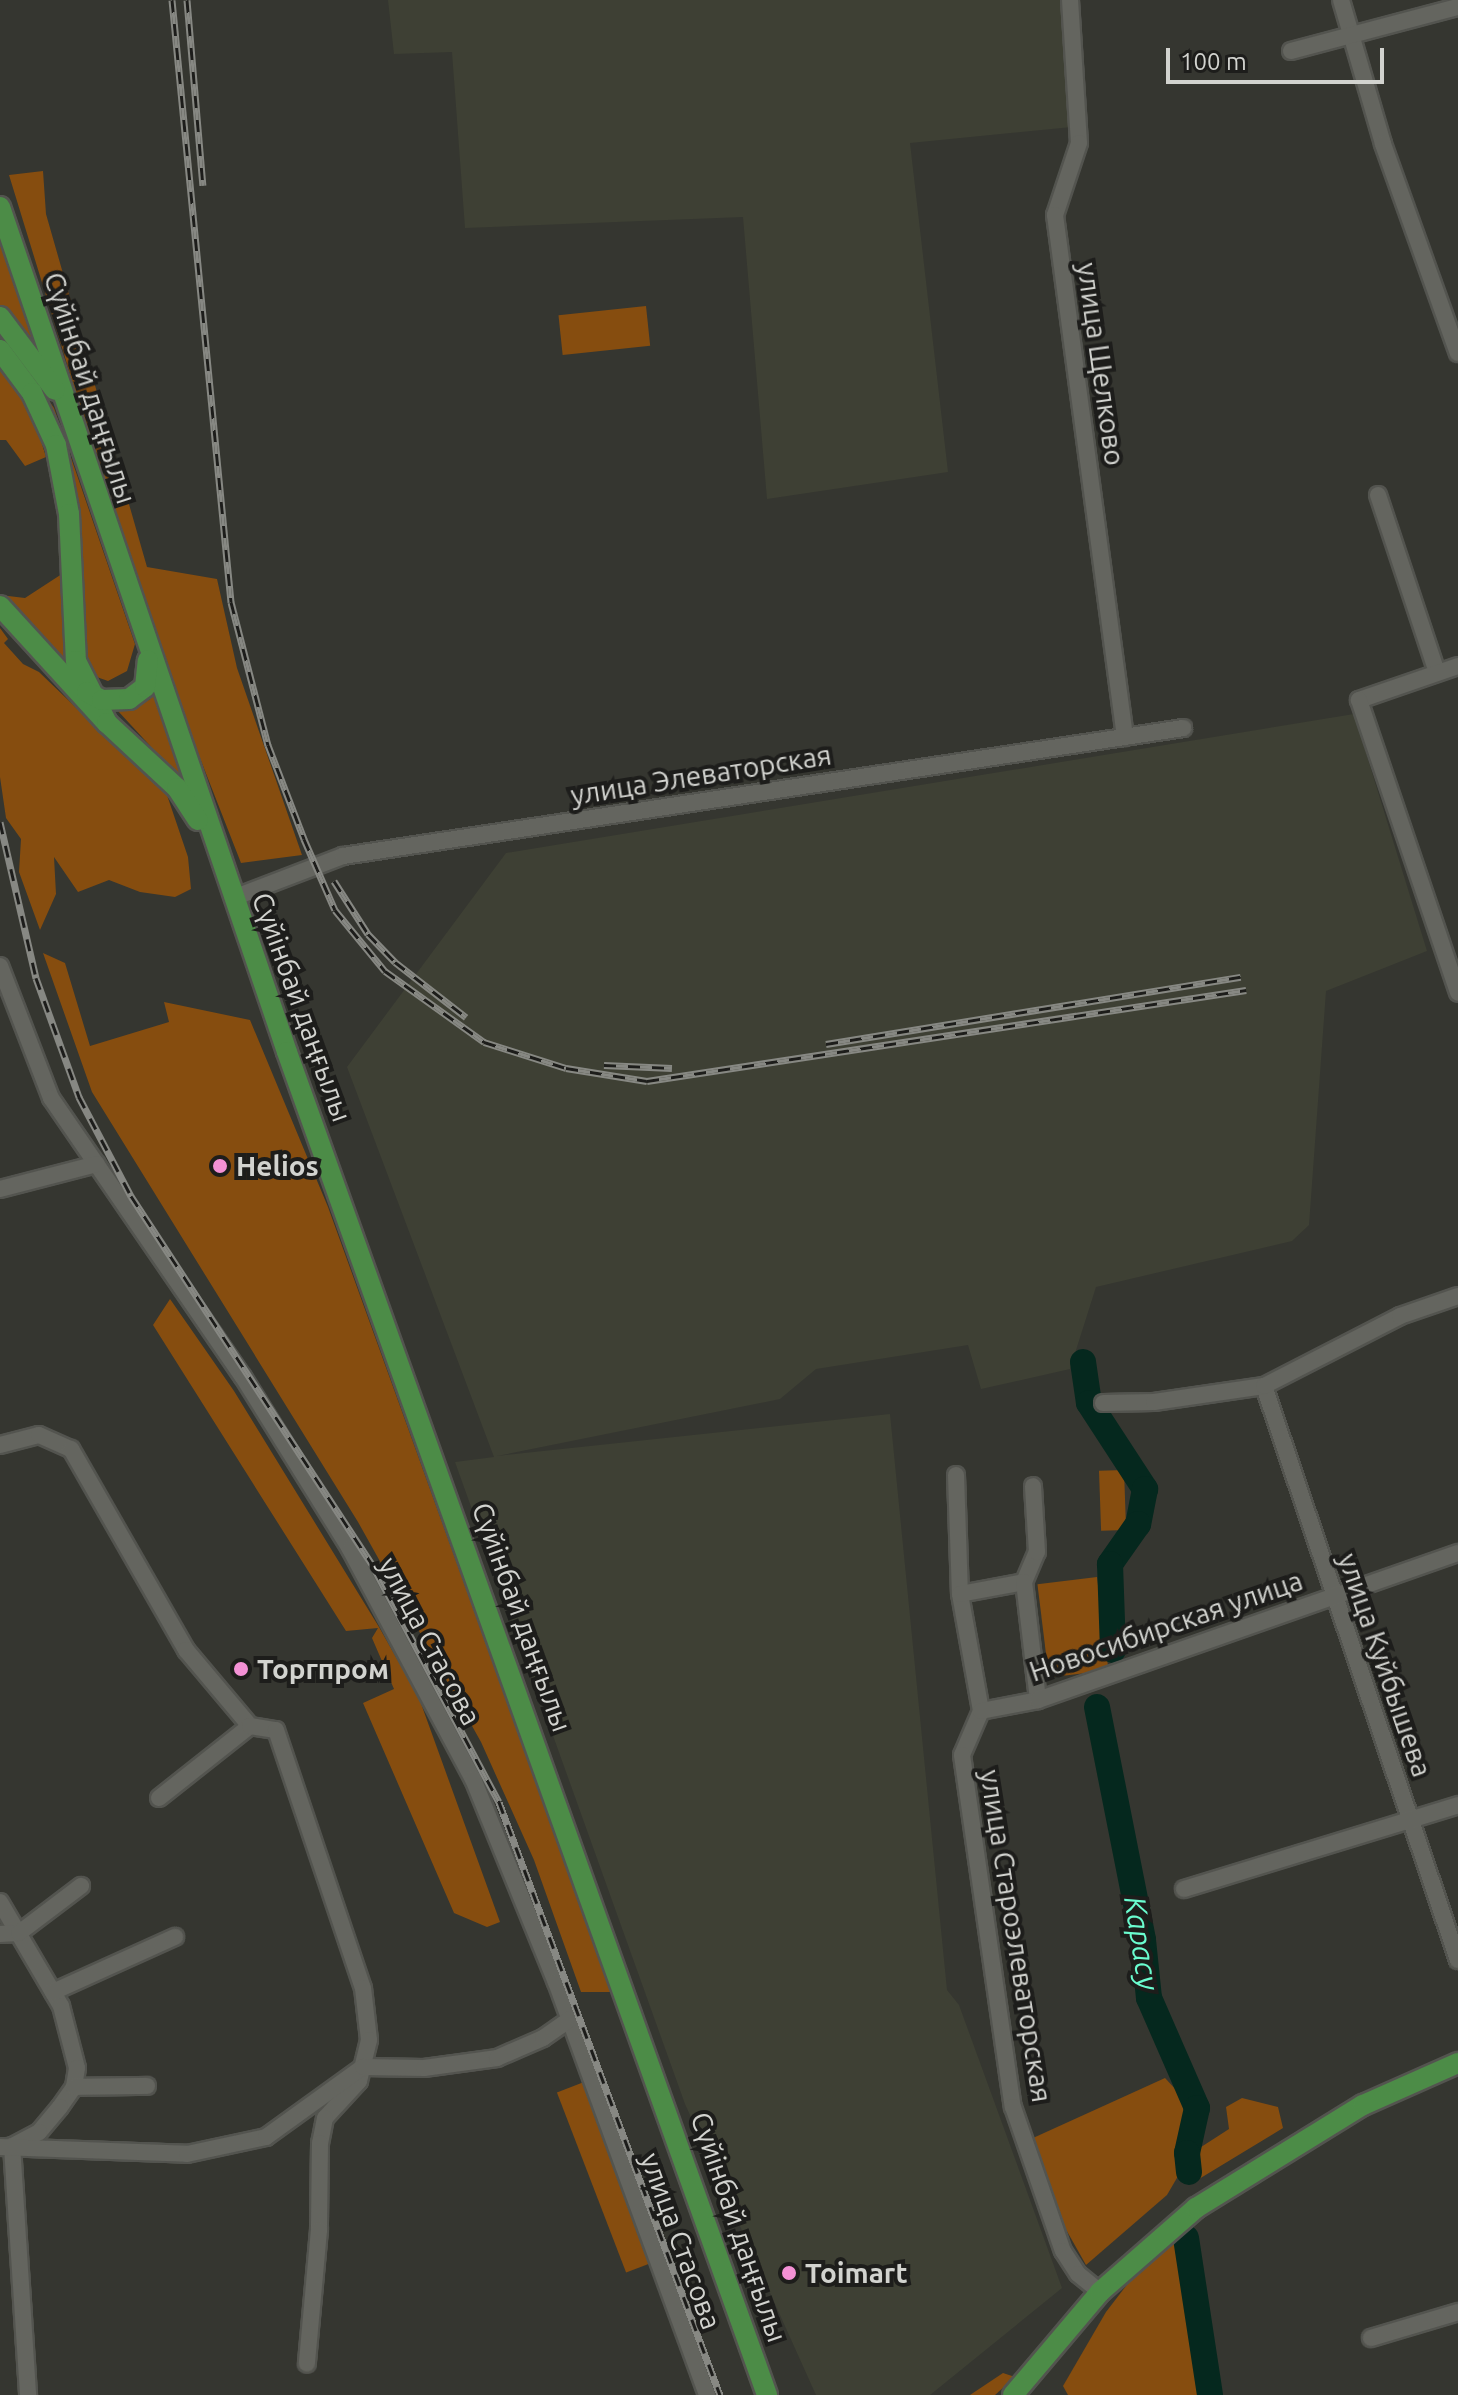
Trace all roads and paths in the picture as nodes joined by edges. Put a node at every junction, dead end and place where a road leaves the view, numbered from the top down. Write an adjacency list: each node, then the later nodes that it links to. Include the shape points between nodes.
1 (1070, 0): 20 (street, улица Щелково, via 1079,143 1055,215)
2 (1341, 0): 4 (street)
3 (1458, 7): 4 (street)
4 (1350, 35): 5 (street); 9 (street)
5 (1291, 51)
6 (0, 207): 10 (main road, Сүйінбай даңғылы)
7 (0, 317): 10 (main road, via 42,369)
8 (0, 350): 17 (main road, via 42,410 62,468 74,648)
9 (1458, 353)
10 (77, 437): 13 (main road, Сүйінбай даңғылы)
11 (1378, 495): 15 (street)
12 (0, 606): 16 (main road, Сүйінбай даңғылы)
13 (145, 640): 17 (main road, via 149,674 139,693 116,701); 21 (main road, Сүйінбай даңғылы)
14 (1458, 666): 15 (street)
15 (1437, 672): 24 (street, via 1359,700)
16 (63, 676): 17 (main road); 18 (main road, Сүйінбай даңғылы)
17 (89, 693): 18 (main road)
18 (107, 723): 21 (main road, Сүйінбай даңғылы, via 177,788)
19 (1183, 728): 20 (street, улица Элеваторская)
20 (1125, 737): 22 (street, улица Элеваторская, via 343,856)
21 (219, 859): 22 (main road, Сүйінбай даңғылы)
22 (233, 898): 63 (main road, Сүйінбай даңғылы)
23 (0, 966): 25 (street, улица Стасова, via 51,1098)
24 (1458, 993)
25 (97, 1164): 26 (street); 51 (street, улица Стасова, via 243,1377 404,1643 473,1779)
26 (0, 1189)
27 (1458, 1296): 28 (street, via 1400,1316)
28 (1264, 1386): 29 (street, via 1154,1402); 36 (street, улица Куйбышева)
29 (1103, 1403)
30 (0, 1445): 39 (street, via 39,1435 71,1449 186,1650)
31 (956, 1475): 35 (street)
32 (1033, 1486): 34 (street, via 1037,1552)
33 (1458, 1553): 36 (street, Новосибирская улица)
34 (1024, 1582): 35 (street); 37 (street)
35 (960, 1594): 38 (street)
36 (1334, 1595): 37 (street, Новосибирская улица); 42 (street, улица Куйбышева)
37 (1038, 1700): 38 (street, Новосибирская улица)
38 (981, 1711): 57 (street, улица Староэлеваторская, via 962,1755 1013,2107 1063,2251 1078,2274)
39 (250, 1726): 40 (street); 53 (street, via 276,1730 363,1988 369,2040)
40 (159, 1798)
41 (1458, 1805): 42 (street)
42 (1411, 1821): 44 (street); 49 (street, улица Куйбышева)
43 (81, 1886): 46 (street)
44 (1184, 1889)
45 (0, 1902): 46 (street)
46 (19, 1933): 47 (street); 50 (street)
47 (0, 1934)
48 (175, 1937): 50 (street)
49 (1458, 1960)
50 (53, 1992): 55 (street, via 73,2042)
51 (570, 2019): 53 (street, via 543,2038 497,2058 424,2068); 62 (street, улица Стасова)
52 (1458, 2063): 57 (main road, via 1363,2105 1277,2155 1159,2236)
53 (363, 2067): 56 (street, via 266,2137 187,2154); 60 (street, via 359,2081 325,2118 320,2143 319,2230)
54 (147, 2086): 55 (street)
55 (74, 2087): 56 (street, via 39,2132)
56 (6, 2146): 61 (street)
57 (1100, 2292): 64 (main road)
58 (1458, 2312): 59 (street)
59 (1371, 2338)
60 (307, 2363)
61 (28, 2395)
62 (707, 2395)
63 (767, 2395)
64 (1013, 2395)

